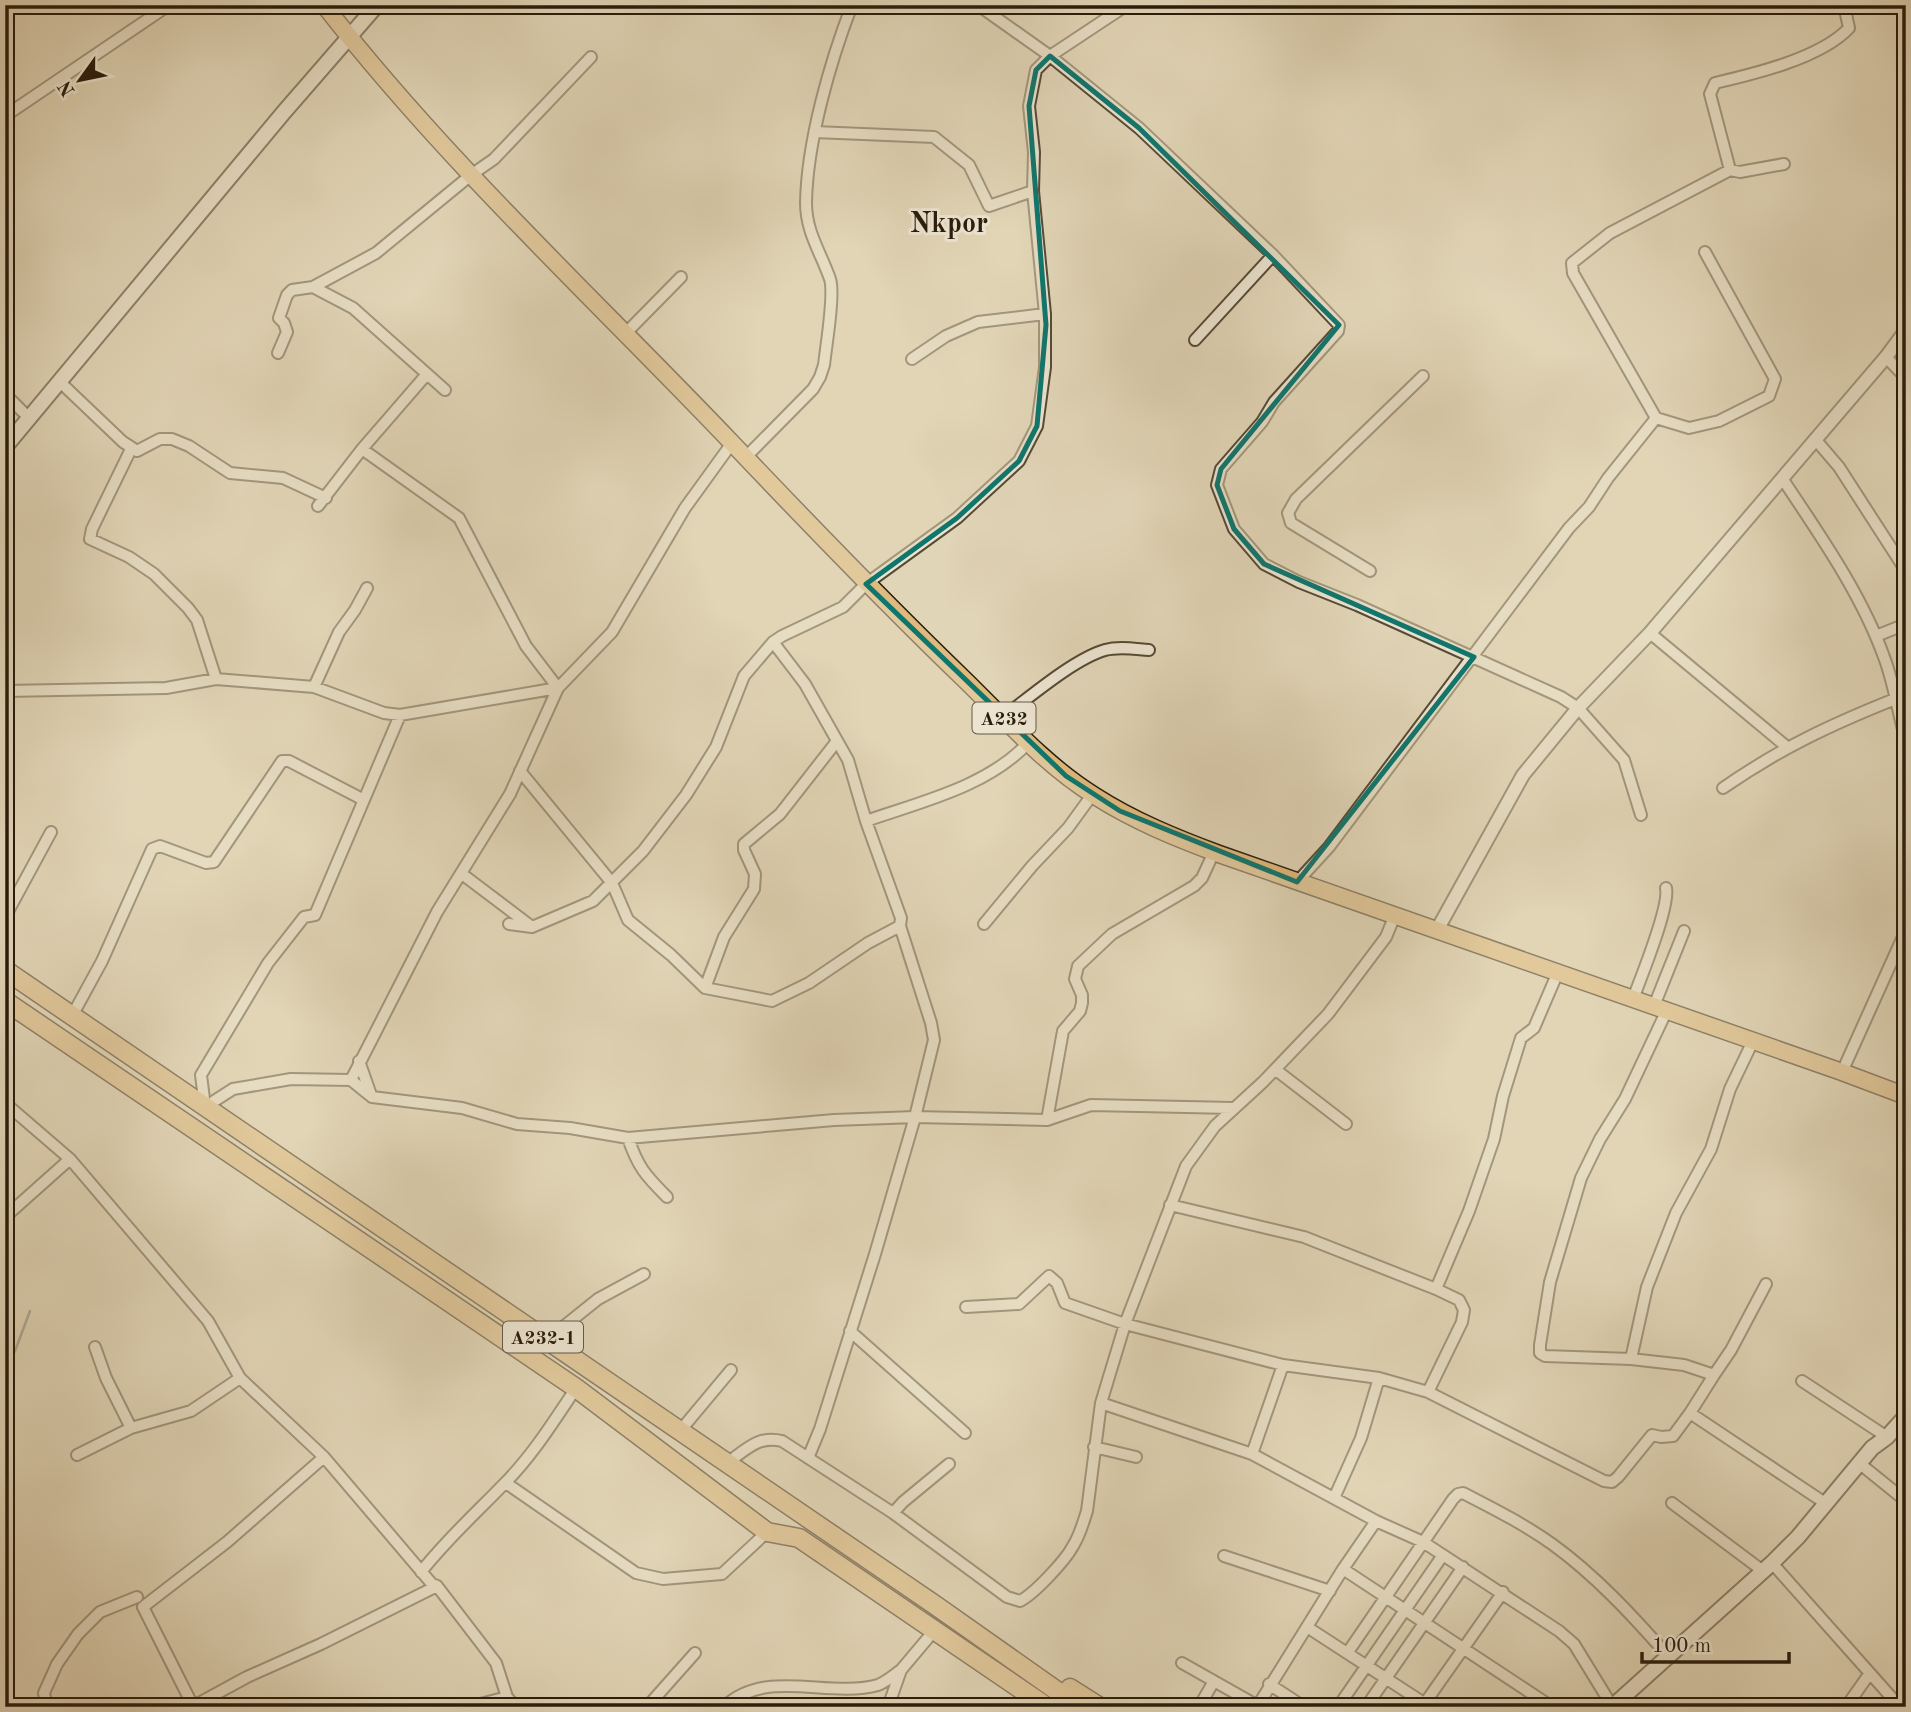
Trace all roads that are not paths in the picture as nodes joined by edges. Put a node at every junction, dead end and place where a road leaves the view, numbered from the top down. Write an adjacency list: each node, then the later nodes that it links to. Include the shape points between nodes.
1 (169, 5): 11 (street)
2 (324, 5): 8 (main road, A232)
3 (377, 5): 8 (main road)
4 (852, 5): 12 (street)
5 (978, 5): 9 (street)
6 (1128, 5): 9 (street)
7 (1844, 5): 14 (street, via 1849,28 1803,58 1715,83 1710,94)
8 (350, 39): 15 (main road, A232); 31 (main road)
9 (1050, 56): 16 (street, via 1036,70 1029,106); 18 (street, via 1139,128)
10 (591, 57): 15 (street, via 494,159)
11 (5, 116)
12 (815, 132): 16 (street, via 934,137 969,165 989,206); 41 (street, via 806,204 809,230 831,282 824,365 813,389)
13 (1784, 164): 14 (street)
14 (1730, 170): 35 (street, via 1610,233 1572,263)
15 (471, 175): 20 (street, via 376,253); 23 (main road, A232)
16 (1033, 191): 21 (street)
17 (1705, 252): 35 (street, via 1775,379 1769,396 1719,421 1689,428)
18 (1273, 256): 24 (street); 52 (street, via 1339,325 1221,470 1217,485 1234,529 1264,564)
19 (681, 277): 23 (street)
20 (313, 287): 25 (street, via 287,295 279,318 287,332); 28 (street, via 353,308)
21 (1045, 314): 27 (street, via 978,322); 45 (street, via 1045,368 1037,426 1019,461 957,518)
22 (1906, 330): 26 (street)
23 (624, 335): 37 (main road, A232)
24 (1195, 340)
25 (278, 354)
26 (1886, 356): 30 (street); 36 (street)
27 (912, 359)
28 (427, 374): 32 (street); 40 (street)
29 (1423, 376): 43 (street, via 1296,499 1288,513 1290,523)
30 (1906, 378)
31 (60, 382): 34 (main road); 39 (street)
32 (445, 390)
33 (5, 394): 34 (street)
34 (28, 417): 38 (main road)
35 (1656, 418): 52 (street)
36 (1815, 439): 42 (street); 44 (street, via 1839,467)
37 (732, 443): 41 (main road, A232); 55 (street, via 685,508 612,632)
38 (5, 447)
39 (131, 449): 40 (street, via 173,439 230,473 283,478 322,502); 53 (street, via 90,539 155,575 188,608 197,620)
40 (362, 449): 55 (street, via 459,518 526,646)
41 (746, 457): 45 (main road, A232)
42 (1782, 478): 48 (street); 49 (street)
43 (1370, 571)
44 (1906, 571)
45 (866, 584): 50 (street, via 843,607); 60 (main road, A232)
46 (367, 588): 54 (street, via 339,632)
47 (1906, 624): 49 (street)
48 (1650, 633): 58 (street); 64 (street)
49 (1876, 636): 57 (street)
50 (773, 642): 61 (street, via 805,684); 75 (street, via 744,676 716,747 686,795)
51 (1149, 650): 60 (street, via 1097,653)
52 (1474, 657): 58 (street); 74 (street)
53 (216, 679): 54 (street); 56 (street, via 166,688)
54 (314, 687): 59 (street)
55 (558, 688): 59 (street); 65 (street)
56 (5, 691)
57 (1895, 699): 62 (street); 64 (street)
58 (1578, 708): 69 (street, via 1624,760); 83 (street, via 1523,775)
59 (400, 715): 68 (street)
60 (1003, 717): 63 (main road, A232)
61 (837, 741): 70 (street, via 848,760); 88 (street, via 780,814 744,844 755,874 754,889 724,937)
62 (1906, 741)
63 (1028, 743): 67 (main road, A232); 70 (street, via 963,787)
64 (1787, 747): 66 (street)
65 (520, 771): 73 (street); 75 (street)
66 (1723, 788)
67 (1093, 794): 72 (main road, A232, via 1140,821); 79 (street)
68 (364, 800): 92 (street, via 282,761 214,862 160,846 152,849); 101 (street, via 315,915 304,917 268,963 201,1075)
69 (1640, 815)
70 (866, 821): 81 (street)
71 (51, 832): 78 (street)
72 (1214, 852): 74 (main road, A232); 104 (street, via 1194,886 1112,934 1077,967 1075,979 1082,1003 1063,1031)
73 (462, 873): 82 (street); 94 (street)
74 (1297, 881): 77 (main road, A232)
75 (612, 883): 82 (street, via 593,901); 88 (street, via 628,920)
76 (1666, 888): 89 (street, via 1664,912)
77 (1395, 915): 83 (main road, A232); 95 (street, via 1360,975)
78 (5, 917)
79 (984, 924)
80 (509, 925): 82 (street)
81 (900, 926): 88 (street, via 809,984 772,1001); 103 (street, via 934,1040)
82 (532, 927)
83 (1437, 930): 87 (main road, A232)
84 (1906, 930): 96 (street)
85 (1684, 931): 91 (street)
86 (5, 971): 92 (highway, A232-1)
87 (1558, 972): 89 (main road, A232); 113 (street, via 1534,1028 1521,1038 1494,1139)
88 (705, 988)
89 (1633, 999): 91 (main road, A232)
90 (5, 1000): 126 (highway, A232-1)
91 (1660, 1008): 93 (main road, A232); 119 (street, via 1625,1099 1581,1178 1550,1282 1539,1345 1545,1356)
92 (72, 1016): 101 (highway, A232-1)
93 (1753, 1041): 96 (main road, A232); 119 (street, via 1730,1089 1711,1149 1676,1213 1647,1287)
94 (359, 1061): 97 (street); 99 (street)
95 (1276, 1070): 102 (street); 105 (street)
96 (1842, 1072): 98 (main road, A232)
97 (351, 1080): 99 (street); 101 (street, via 291,1079 233,1089)
98 (1906, 1096)
99 (372, 1097): 106 (street, via 462,1108 517,1124)
100 (5, 1103): 107 (street)
101 (205, 1107): 117 (highway, A232-1)
102 (1233, 1108): 104 (street, via 1091,1105); 109 (street, via 1186,1166)
103 (915, 1117): 104 (street); 106 (street); 116 (street)
104 (1047, 1120)
105 (1346, 1124)
106 (628, 1138): 108 (street, via 644,1175)
107 (70, 1159): 110 (street); 123 (street, via 208,1321)
108 (667, 1197)
109 (1170, 1205): 113 (street, via 1304,1237); 115 (street)
110 (5, 1217)
111 (644, 1274): 117 (street, via 598,1298)
112 (1766, 1284): 122 (street)
113 (1436, 1289): 127 (street, via 1458,1300 1464,1310)
114 (966, 1307): 115 (street, via 1019,1304 1049,1276 1065,1303)
115 (1125, 1324): 120 (street); 128 (street)
116 (850, 1331): 133 (street); 140 (street)
117 (547, 1340): 132 (highway, A232-1)
118 (95, 1347): 131 (street)
119 (1631, 1359): 122 (street, via 1684,1365)
120 (1283, 1365): 124 (street); 136 (street)
121 (731, 1370): 132 (street)
122 (1714, 1375): 129 (street)
123 (240, 1378): 131 (street, via 191,1411); 138 (street)
124 (1379, 1378): 127 (street); 145 (street)
125 (1802, 1381): 134 (street)
126 (576, 1388): 144 (street); 151 (highway, A232-1)
127 (1427, 1392): 129 (street, via 1612,1482 1652,1435 1673,1436)
128 (1101, 1403): 135 (street); 136 (street)
129 (1690, 1413): 148 (street)
130 (1906, 1416): 134 (main road)
131 (131, 1428): 137 (street)
132 (680, 1431): 141 (highway, A232-1)
133 (965, 1433)
134 (1887, 1437): 142 (main road)
135 (1094, 1447): 139 (street); 149 (street, via 1087,1511 1072,1548 1030,1596 1020,1601 1007,1597)
136 (1252, 1454): 145 (street)
137 (76, 1455)
138 (324, 1457): 158 (street); 185 (street, via 144,1607)
139 (1136, 1457)
140 (808, 1458): 141 (street, via 769,1438); 149 (street)
141 (727, 1462): 164 (highway, A232-1)
142 (1860, 1463): 146 (street); 148 (main road)
143 (949, 1464): 149 (street)
144 (506, 1483): 151 (street, via 636,1573 663,1579 722,1574); 158 (street)
145 (1335, 1496): 150 (street)
146 (1906, 1501)
147 (1672, 1503): 156 (street)
148 (1825, 1503): 156 (main road)
149 (893, 1513)
150 (1376, 1521): 152 (street); 157 (street)
151 (767, 1532): 168 (highway, A232-1, via 799,1538)
152 (1423, 1542): 153 (street); 163 (street); 172 (street, via 1453,1499 1463,1493 1551,1543 1594,1578)
153 (1443, 1555): 155 (street); 165 (street)
154 (1224, 1556): 160 (street)
155 (1463, 1567): 161 (street); 166 (street)
156 (1768, 1567): 172 (main road); 176 (street)
157 (1343, 1569): 160 (street); 163 (street)
158 (421, 1572): 159 (street)
159 (437, 1586): 180 (street, via 496,1663); 185 (street)
160 (1330, 1591): 167 (street)
161 (1503, 1592): 169 (street); 183 (street, via 1574,1644)
162 (137, 1597): 184 (street, via 100,1612 78,1634 44,1693)
163 (1386, 1598): 165 (street); 170 (street)
164 (935, 1605): 193 (highway, A232-1); 194 (highway)
165 (1405, 1610): 166 (street); 174 (street)
166 (1426, 1623): 169 (street); 177 (street)
167 (1307, 1627): 170 (street); 179 (street)
168 (929, 1628): 175 (street); 191 (highway); 192 (highway, A232-1)
169 (1463, 1648): 181 (street); 199 (street)
170 (1348, 1652): 174 (street)
171 (695, 1653): 188 (street)
172 (1668, 1656): 183 (main road)
173 (1182, 1662): 178 (street)
174 (1366, 1666): 177 (street); 197 (street)
175 (901, 1670): 189 (street, via 881,1684 864,1688 764,1686); 190 (street)
176 (1870, 1673): 200 (street); 201 (street)
177 (1386, 1678): 181 (street); 198 (street)
178 (1214, 1681): 182 (street); 195 (street)
179 (1269, 1684): 182 (street); 196 (street)
180 (507, 1697): 186 (street); 187 (street)
181 (1428, 1705)
182 (1257, 1706)
183 (1612, 1706)
184 (47, 1707)
185 (193, 1707)
186 (469, 1707)
187 (516, 1707)
188 (647, 1707)
189 (724, 1707)
190 (888, 1707)
191 (1029, 1707)
192 (1048, 1707)
193 (1080, 1707)
194 (1100, 1707)
195 (1199, 1707)
196 (1304, 1707)
197 (1338, 1707)
198 (1366, 1707)
199 (1552, 1707)
200 (1846, 1707)
201 (1900, 1707)

